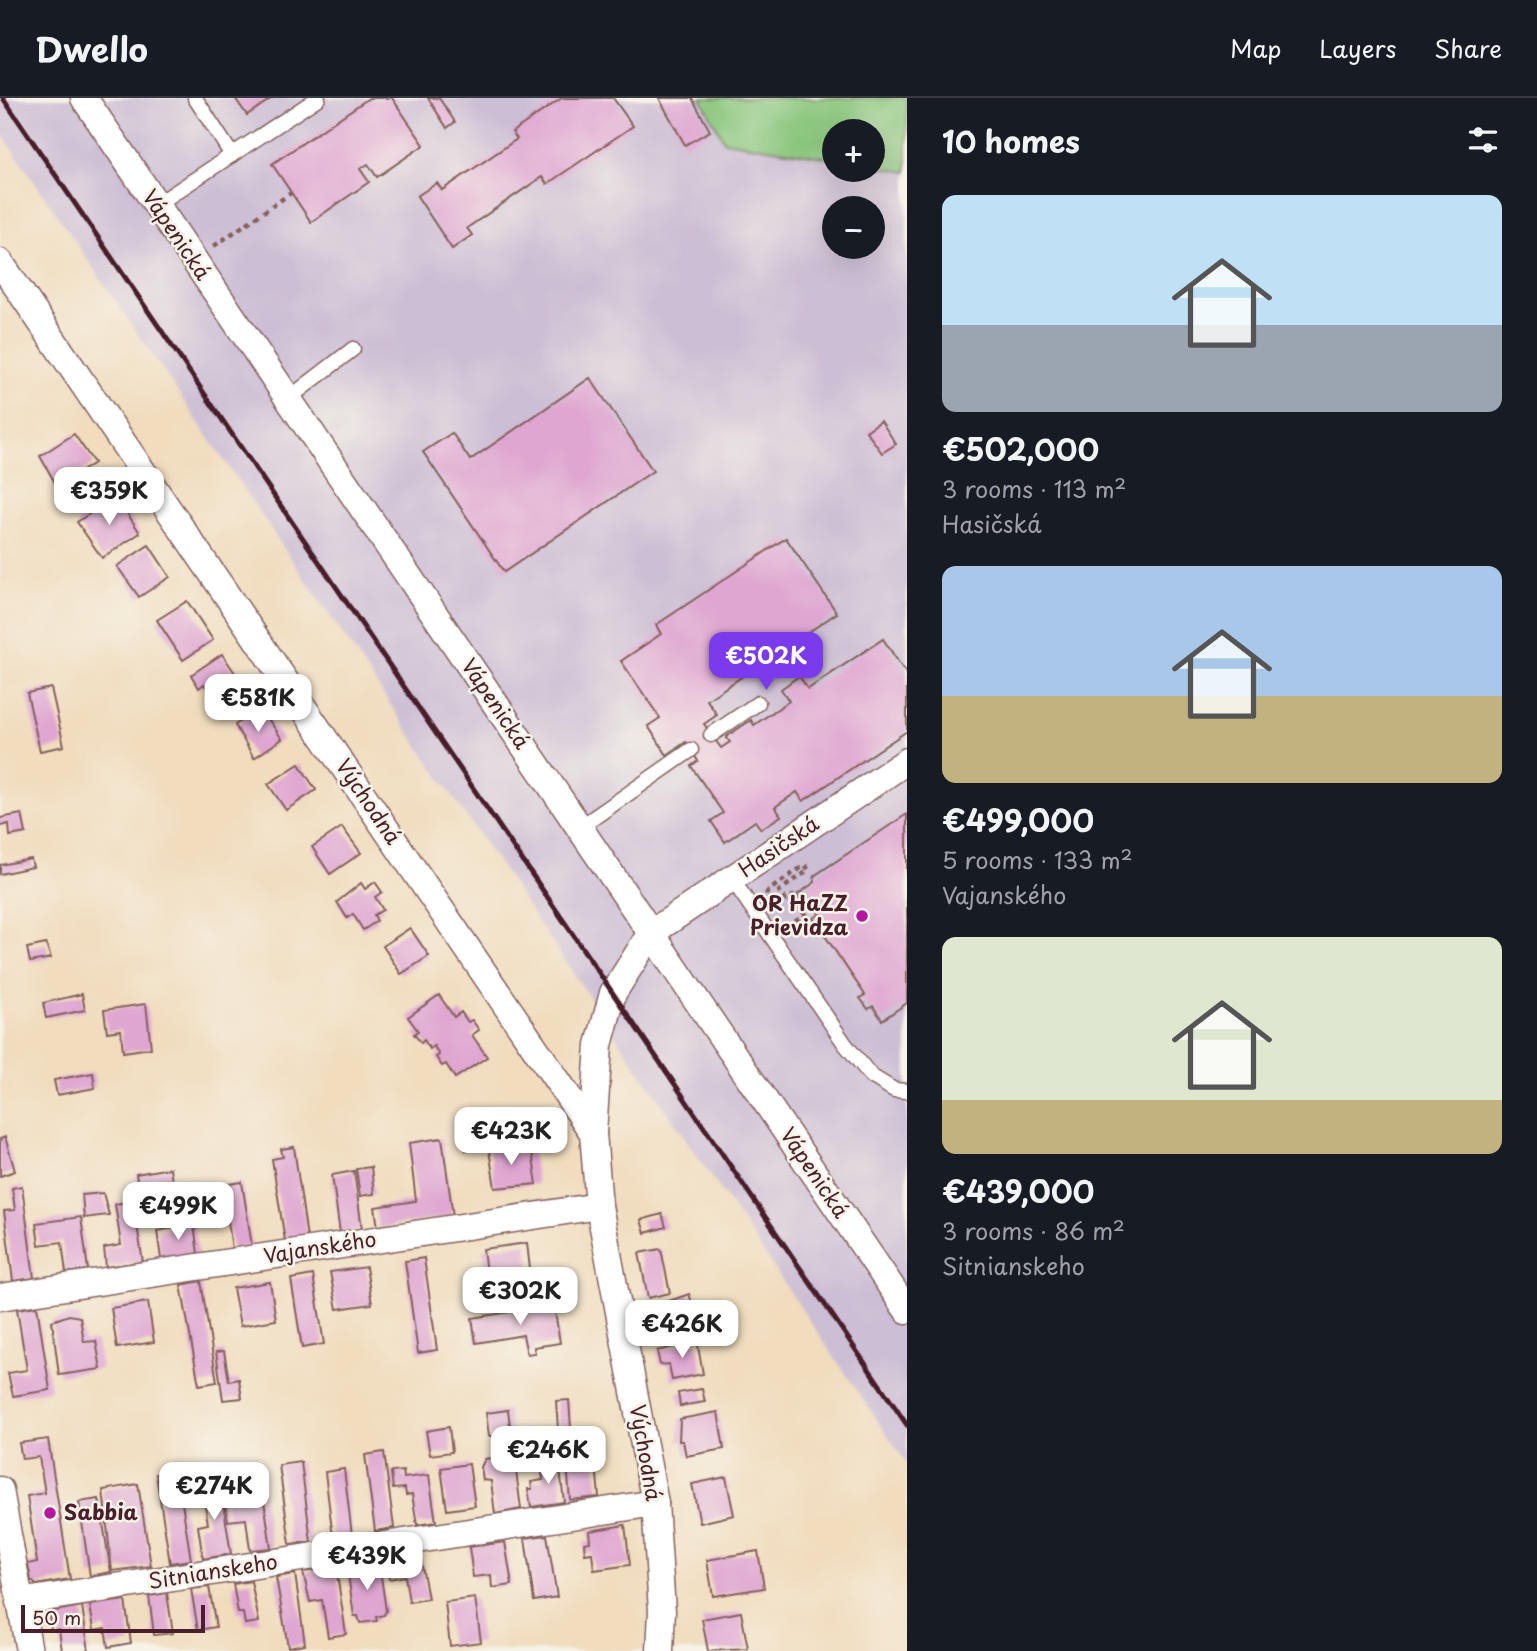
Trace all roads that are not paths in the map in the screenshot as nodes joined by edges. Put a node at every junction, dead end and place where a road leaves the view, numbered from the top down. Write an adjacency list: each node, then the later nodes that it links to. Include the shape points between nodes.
1 (195, 98): 4 (lane)
2 (318, 98): 4 (lane)
3 (86, 99): 5 (street, Vápenická)
4 (232, 155): 5 (lane)
5 (156, 205): 8 (street, Vápenická)
6 (0, 262): 17 (street, Východná)
7 (353, 349): 8 (lane)
8 (288, 398): 13 (street, Vápenická)
9 (758, 703): 10 (lane)
10 (711, 735)
11 (691, 750): 13 (lane)
12 (907, 761): 14 (street, Hasičská)
13 (579, 828): 15 (street, Vápenická)
14 (732, 879): 15 (street, Hasičská); 16 (lane, via 871,1076 894,1090)
15 (651, 933): 17 (street, Východná, via 613,993 599,1045); 20 (street, Vápenická)
16 (907, 1091)
17 (593, 1133): 18 (street, Východná)
18 (599, 1206): 19 (street, Vajanského); 22 (street, Východná)
19 (0, 1297)
20 (907, 1310)
21 (0, 1490): 23 (street)
22 (655, 1503): 23 (street, Sitnianskeho); 25 (street, Východná)
23 (19, 1602): 24 (street)
24 (29, 1651)
25 (660, 1651)

